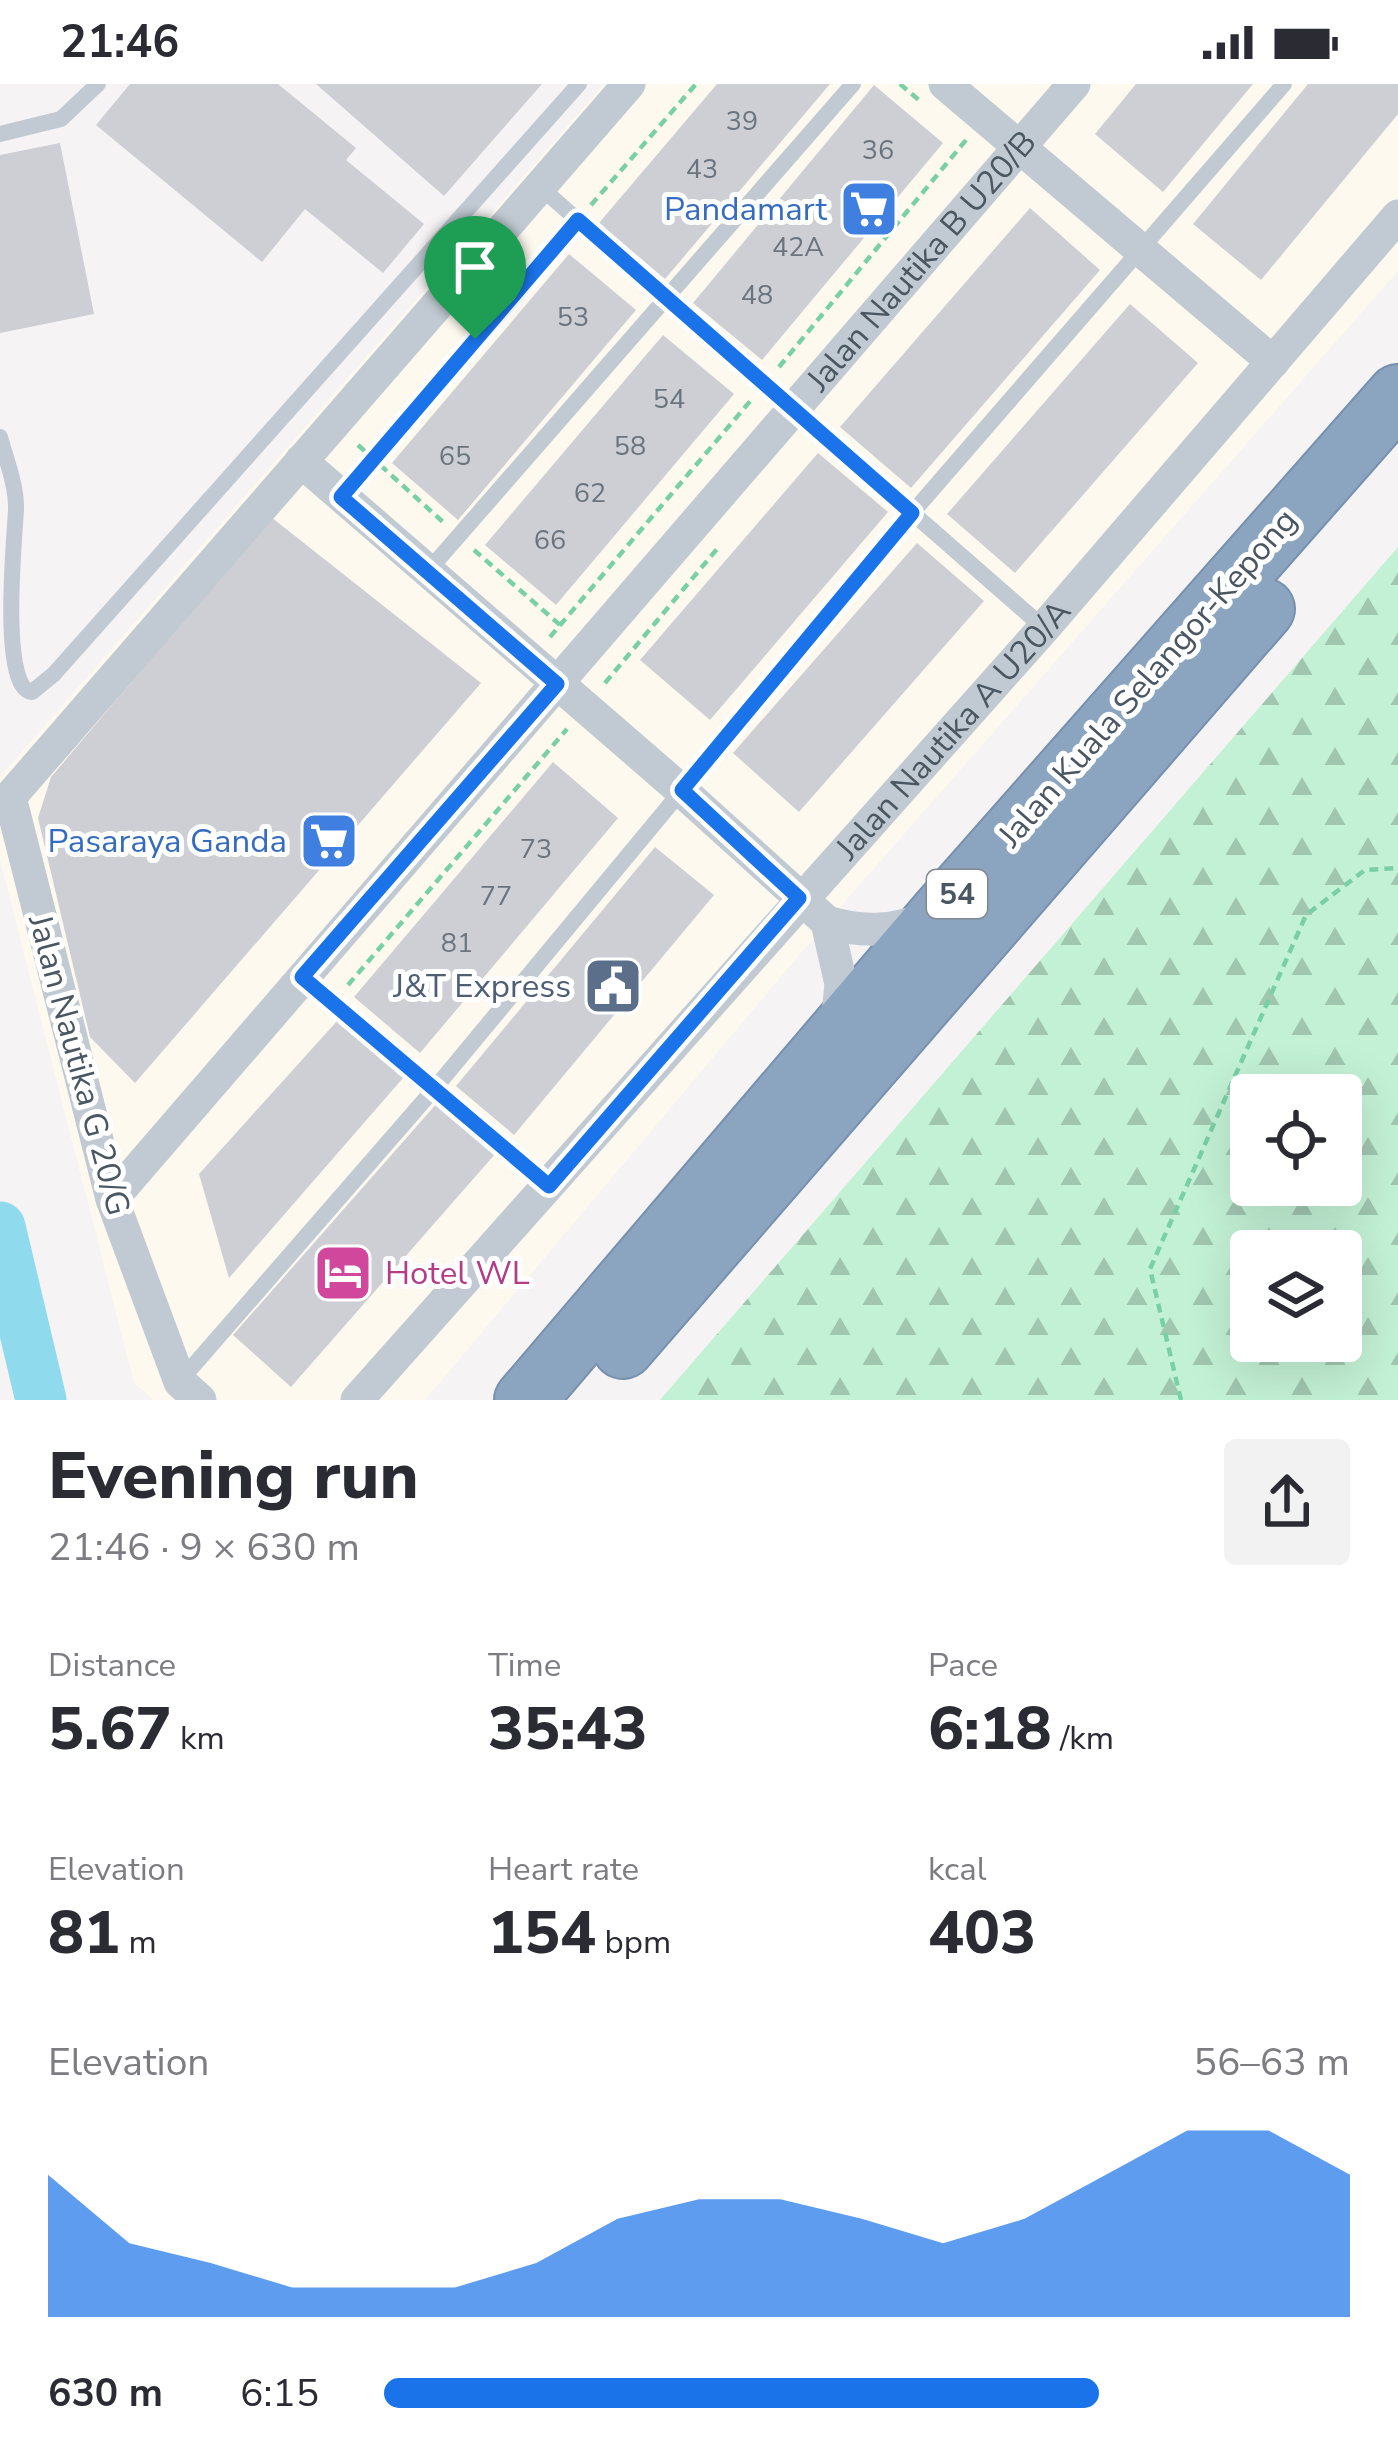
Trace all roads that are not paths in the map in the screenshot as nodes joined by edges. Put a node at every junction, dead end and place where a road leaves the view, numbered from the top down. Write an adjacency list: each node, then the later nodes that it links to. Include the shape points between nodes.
1 (98, 84): 8 (lane, via 62,118)
2 (579, 84): 17 (lane, via 32,692 12,683 1,622 16,504)
3 (629, 84): 10 (street)
4 (853, 84): 13 (lane)
5 (946, 84): 9 (street)
6 (1074, 84): 9 (street, Jalan Nautika B U20/B)
7 (1284, 84): 12 (lane)
8 (0, 134)
9 (1020, 147): 12 (street); 16 (street, Jalan Nautika B U20/B)
10 (540, 187): 13 (lane); 19 (street)
11 (1398, 216): 14 (street, Jalan Nautika A U20/A)
12 (1141, 250): 14 (street); 20 (lane)
13 (667, 298): 16 (lane); 21 (lane)
14 (1273, 362): 22 (street, Jalan Nautika A U20/A)
15 (1398, 395): 26 (highway, Jalan Kuala Selangor-Kepong / 54)
16 (793, 409): 20 (lane); 23 (street, Jalan Nautika B U20/B)
17 (0, 437)
18 (1398, 455): 36 (highway, Jalan Kuala Selangor-Kepong / 54)
19 (301, 461): 21 (street); 32 (street, Jalan Nautika G 20/G, via 10,797)
20 (912, 513): 22 (lane); 24 (lane)
21 (428, 571): 23 (street)
22 (1044, 628): 25 (street, Jalan Nautika A U20/A)
23 (557, 684): 24 (street); 28 (street, Jalan Nautika B U20/B)
24 (682, 790): 25 (street); 30 (lane)
25 (799, 898): 27 (street); 31 (street, Jalan Nautika A U20/A)
26 (940, 914): 27 (street, via 898,929); 29 (highway, Jalan Kuala Selangor-Kepong / 54)
27 (826, 922): 29 (street, via 841,984)
28 (302, 977): 30 (lane); 32 (street, Jalan Nautika B U20/B)
29 (834, 1037): 35 (highway, Jalan Kuala Selangor-Kepong / 54)
30 (436, 1088): 31 (lane); 33 (lane)
31 (549, 1186): 34 (street, Jalan Nautika A U20/A)
32 (112, 1199): 33 (street, Jalan Nautika G 20/G)
33 (190, 1391)
34 (356, 1400)
35 (525, 1400)
36 (578, 1400)

